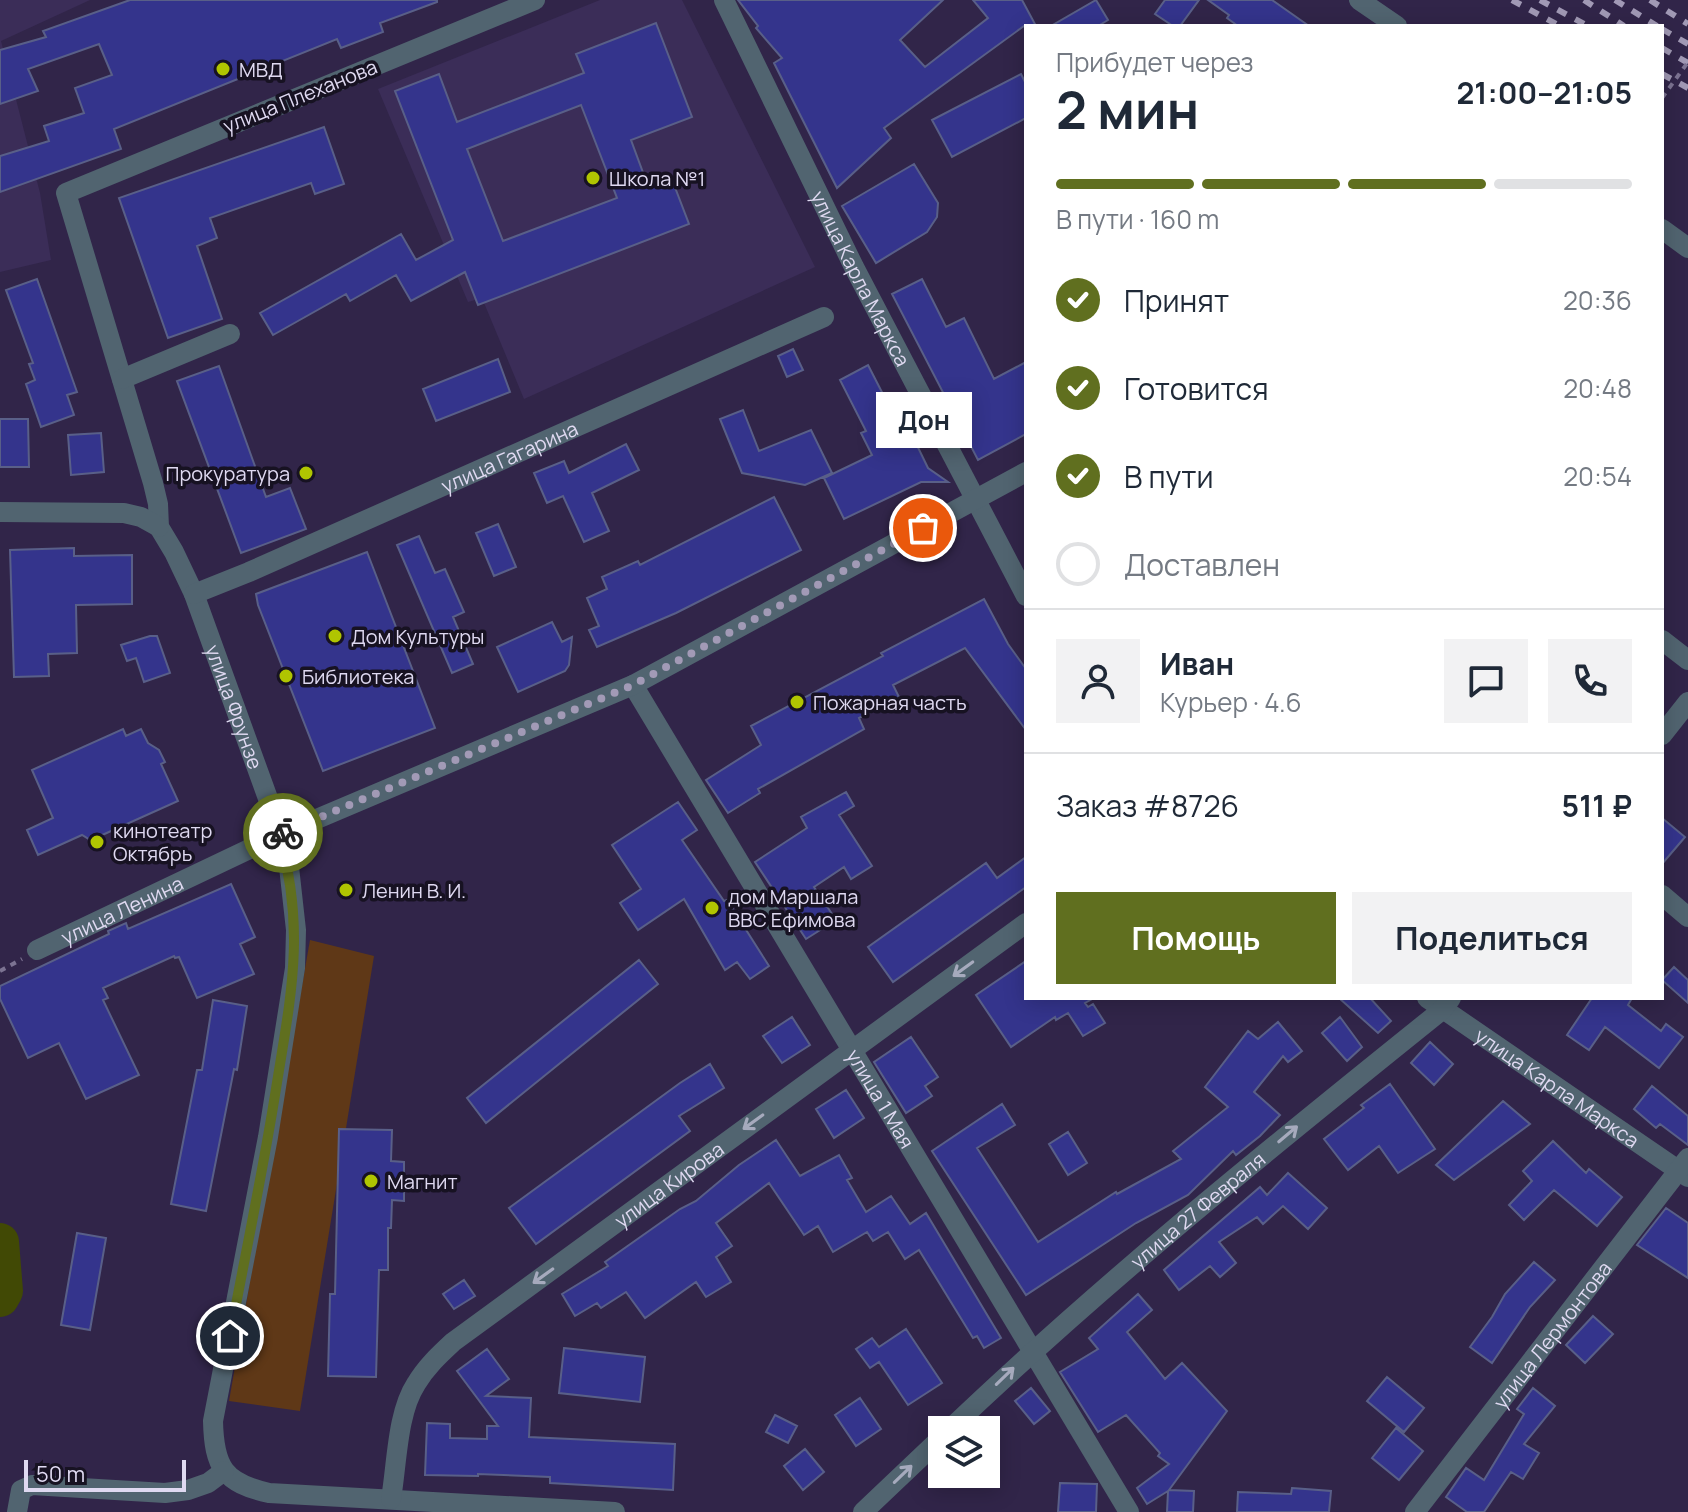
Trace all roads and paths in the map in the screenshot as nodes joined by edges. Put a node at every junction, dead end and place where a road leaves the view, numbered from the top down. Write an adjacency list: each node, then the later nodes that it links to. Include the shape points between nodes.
1 (535, 0): 7 (street, улица Плеханова)
2 (724, 0): 14 (street, улица Карла Маркса, via 854,267)
3 (1359, 0): 4 (street)
4 (1394, 24)
5 (1688, 62): 6 (path, bridge)
6 (1664, 95)
7 (66, 193): 12 (street, улица Фрунзе)
8 (1664, 230): 9 (street)
9 (1688, 248)
10 (824, 317): 18 (street, улица Гагарина)
11 (230, 334): 12 (street)
12 (122, 379): 16 (street, улица Фрунзе, via 153,483)
13 (1024, 473): 14 (street, улица Ленина)
14 (976, 499): 17 (street, улица Карла Маркса); 21 (street, улица Ленина)
15 (0, 512): 16 (street, via 124,513)
16 (159, 527): 18 (street, улица Фрунзе)
17 (1024, 592)
18 (194, 594): 24 (street, улица Фрунзе)
19 (1664, 642): 20 (street)
20 (1688, 660)
21 (633, 685): 24 (street, улица Ленина); 30 (street, улица 1 Мая)
22 (1688, 702): 23 (street)
23 (1664, 732)
24 (279, 835): 28 (street, улица Ленина); 35 (street, улица Фрунзе, via 293,899 295,968 213,1421 213,1445)
25 (1664, 897): 26 (street)
26 (1688, 917)
27 (1024, 924): 30 (street, улица Кирова, one-way to 30)
28 (37, 950)
29 (1440, 1002): 31 (street, улица Карла Маркса); 32 (street, улица 27 Февраля, one-way to 29)
30 (851, 1050): 32 (street, улица 1 Мая); 36 (street, улица Кирова, one-way to 36, via 453,1342 429,1365 405,1407)
31 (1685, 1169): 41 (street, улица Лермонтова)
32 (1032, 1350): 33 (street, улица 27 Февраля, one-way to 32); 40 (street, улица 1 Мая)
33 (964, 1416)
34 (928, 1450): 39 (street, one-way to 34)
35 (224, 1471): 36 (street, via 235,1482 269,1493); 37 (street, via 208,1483 165,1493 32,1485 21,1490)
36 (391, 1499): 38 (street)
37 (17, 1512)
38 (615, 1512)
39 (863, 1512)
40 (1129, 1512)
41 (1415, 1512)

